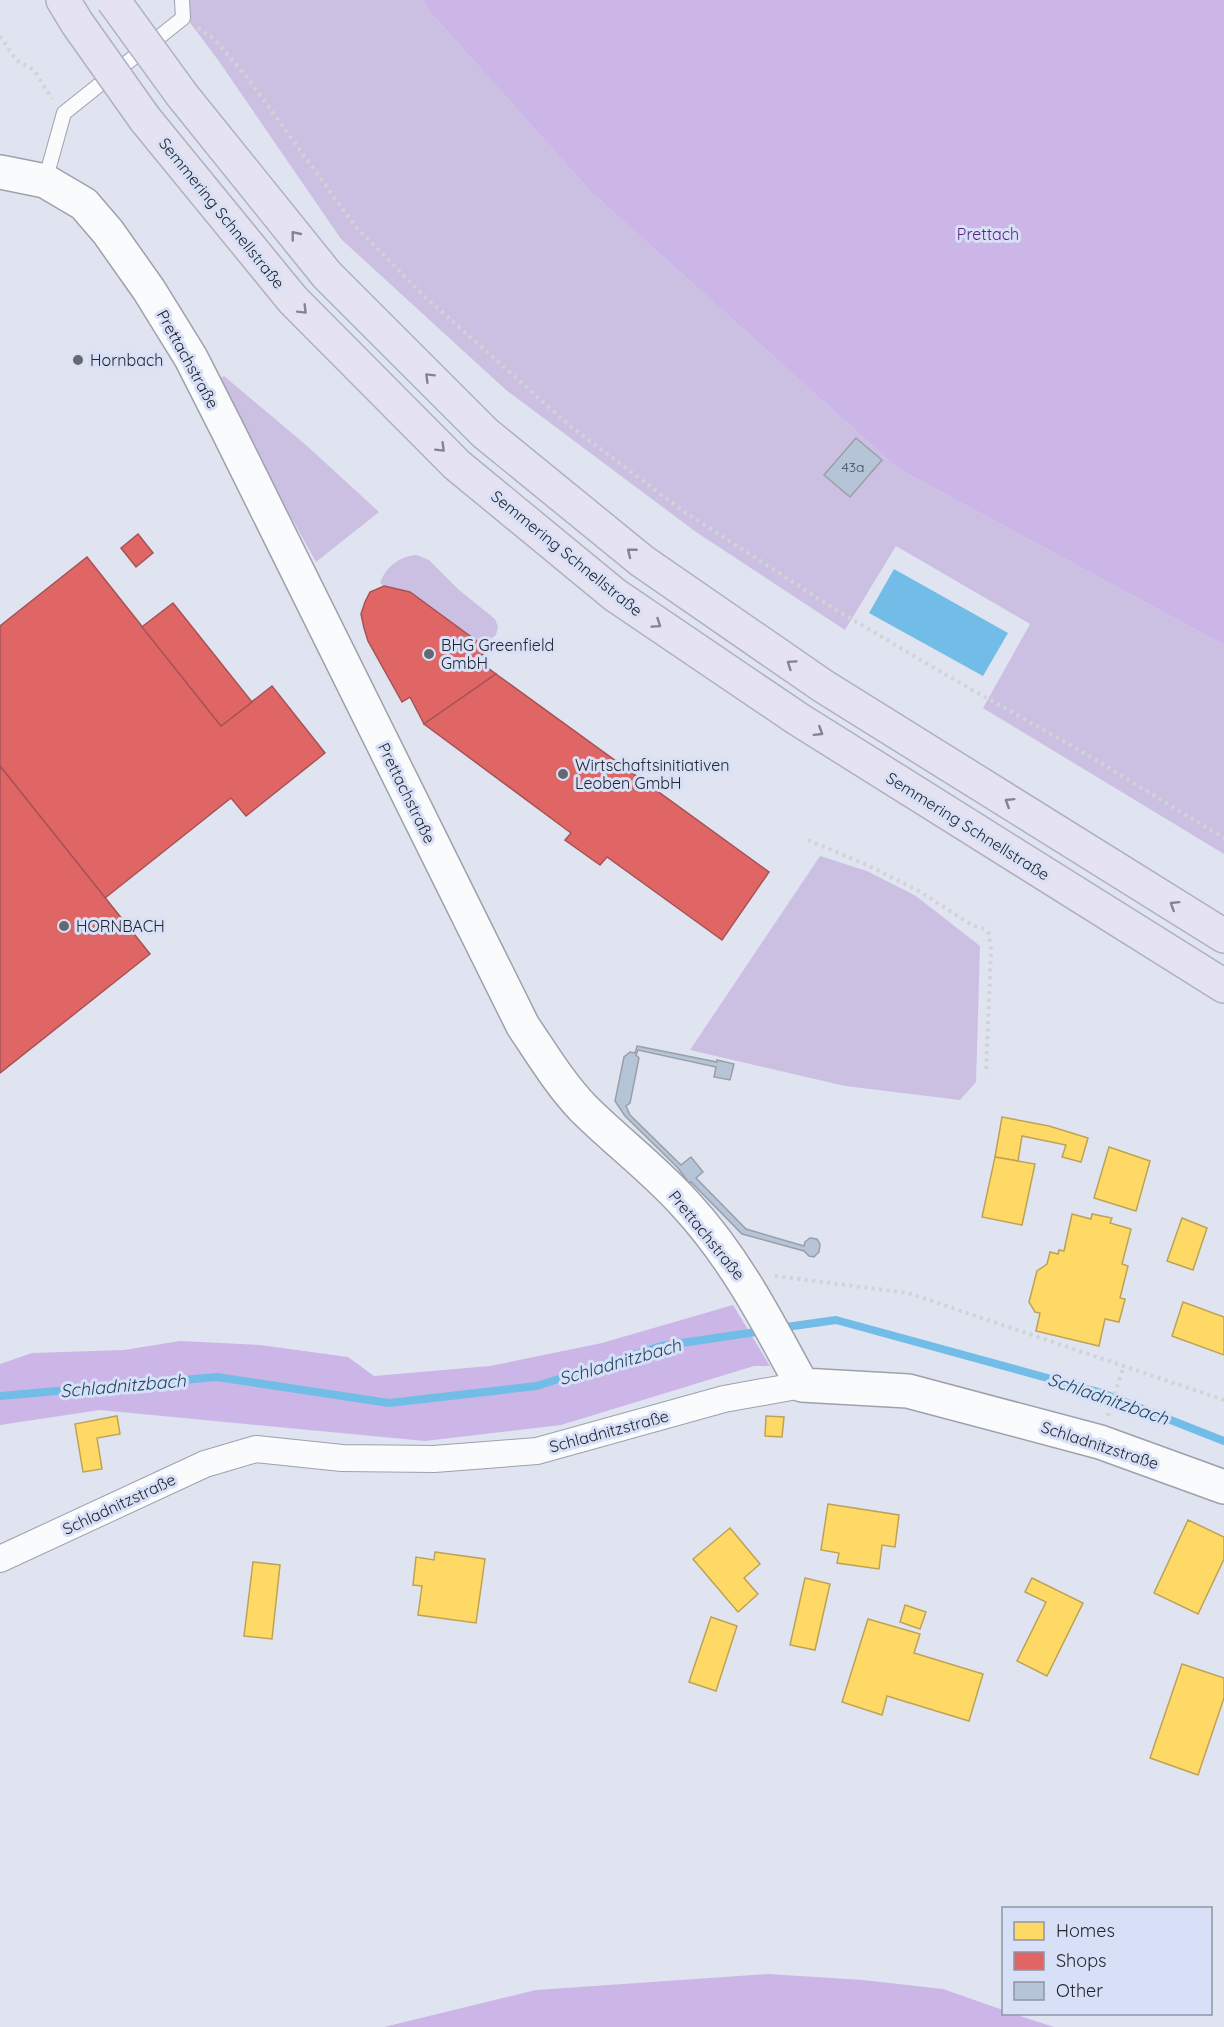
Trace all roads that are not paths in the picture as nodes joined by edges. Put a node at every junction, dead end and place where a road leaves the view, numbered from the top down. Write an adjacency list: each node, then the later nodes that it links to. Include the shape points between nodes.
1 (114, 0): 6 (highway, one-way to 1, bridge, via 823,686 642,561 485,433 327,275 182,95)
2 (182, 0): 5 (lane, via 183,18 64,113)
3 (70, 11): 7 (highway, Semmering Schnellstraße, one-way to 7, bridge, via 146,119 293,300 458,465 615,595 798,719)
4 (0, 172): 5 (street, Prettachstraße)
5 (45, 181): 8 (street, Prettachstraße, via 84,204 108,232 191,358 523,1026 581,1106 686,1204 739,1272)
6 (1224, 936)
7 (1224, 986)
8 (796, 1373): 9 (street, Schladnitzstraße, via 908,1391 1100,1442); 10 (street, Schladnitzstraße, via 724,1399 537,1451 434,1459 342,1458 256,1449 206,1464)
9 (1224, 1487)
10 (0, 1559)

